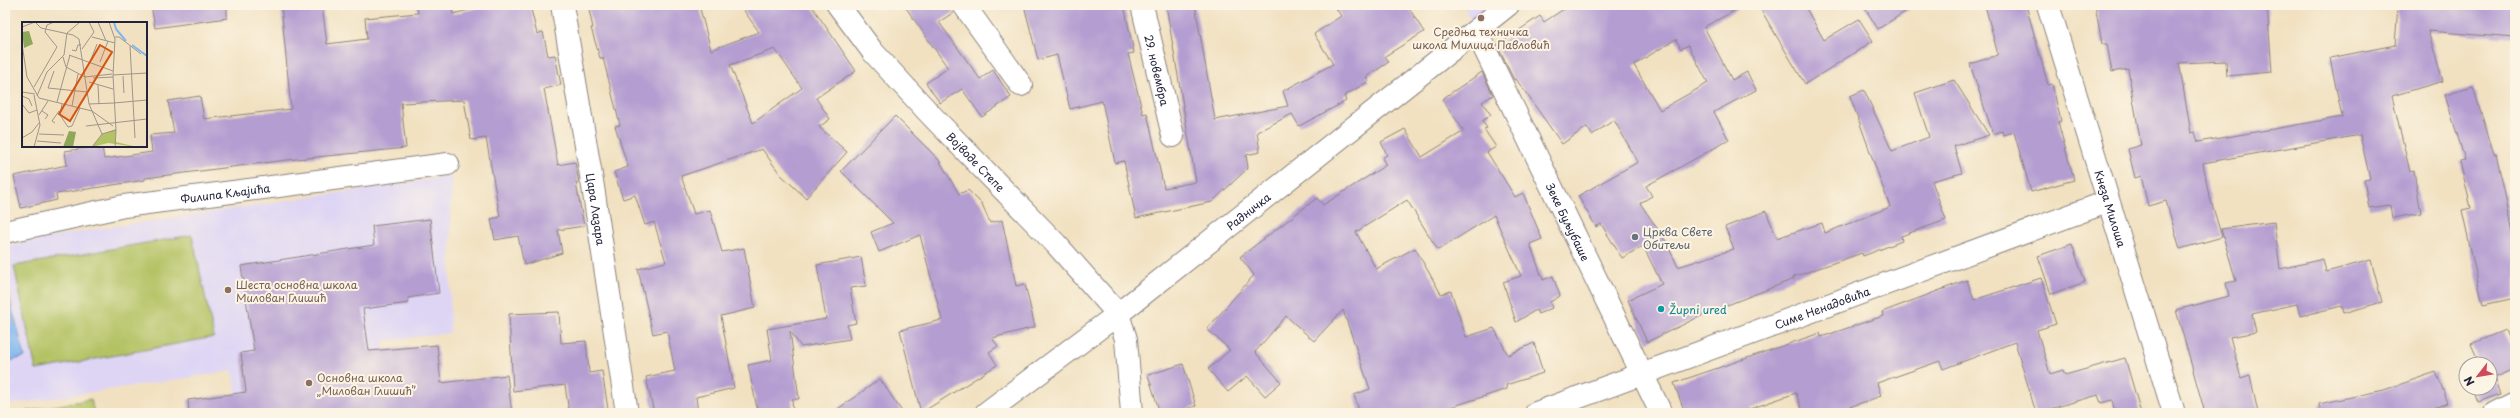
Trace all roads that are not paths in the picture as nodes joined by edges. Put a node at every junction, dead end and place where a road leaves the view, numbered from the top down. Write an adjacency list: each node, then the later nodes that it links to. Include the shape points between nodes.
1 (562, 5): 16 (street, Цара Лазара)
2 (838, 5): 13 (street, Војводе Степе, via 873,52 1056,244)
3 (964, 5): 8 (street)
4 (1142, 5): 9 (street, 29. новембра)
5 (1508, 5): 7 (street, Радничка)
6 (2048, 5): 11 (street, Кнеза Милоша)
7 (1476, 31): 13 (street, Радничка); 14 (street, Зеке Буљубаше)
8 (1021, 85)
9 (1173, 136)
10 (448, 164): 12 (street, Филипа Кљајића, via 124,206)
11 (2107, 202): 14 (street, Симе Ненадовића); 21 (street, Кнеза Милоша)
12 (5, 232)
13 (1118, 314): 17 (street, Радничка); 18 (street, via 1126,339)
14 (1642, 374): 19 (street, Симе Ненадовића); 20 (street, Зеке Буљубаше)
15 (2515, 403): 22 (street)
16 (627, 413)
17 (986, 413)
18 (1132, 413)
19 (1536, 413)
20 (1660, 413)
21 (2174, 413)
22 (2495, 413)

